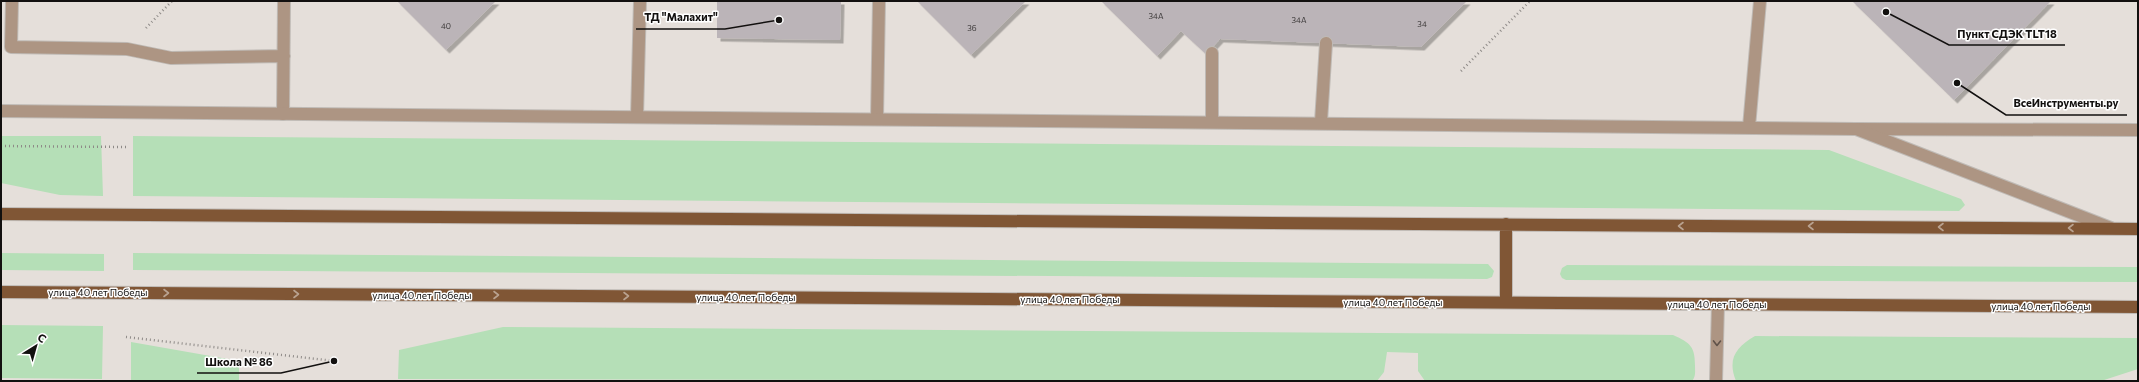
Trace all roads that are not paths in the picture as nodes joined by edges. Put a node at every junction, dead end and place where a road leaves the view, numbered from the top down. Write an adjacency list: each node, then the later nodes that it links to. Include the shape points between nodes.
1 (12, 1): 8 (street, via 11,47 127,49 171,58)
2 (284, 1): 8 (street)
3 (640, 1): 11 (street)
4 (879, 1): 12 (street)
5 (1760, 1): 15 (street)
6 (1326, 43): 14 (street)
7 (1212, 53): 13 (street)
8 (284, 56): 10 (street)
9 (1, 111): 10 (street)
10 (283, 114): 11 (street)
11 (637, 117): 12 (street)
12 (877, 119): 13 (street)
13 (1212, 121): 14 (street)
14 (1321, 122): 15 (street)
15 (1749, 127): 16 (street)
16 (1856, 129): 17 (street); 20 (street)
17 (2138, 130)
18 (1, 214): 19 (main road)
19 (1506, 224): 20 (main road, one-way to 19); 23 (main road)
20 (2111, 228): 21 (main road)
21 (2138, 229)
22 (1, 292): 23 (main road, улица 40 лет Победы, one-way to 23)
23 (1506, 302): 24 (main road, улица 40 лет Победы)
24 (1718, 304): 25 (main road, улица 40 лет Победы); 26 (street, one-way to 26)
25 (2138, 307)
26 (1716, 381)

